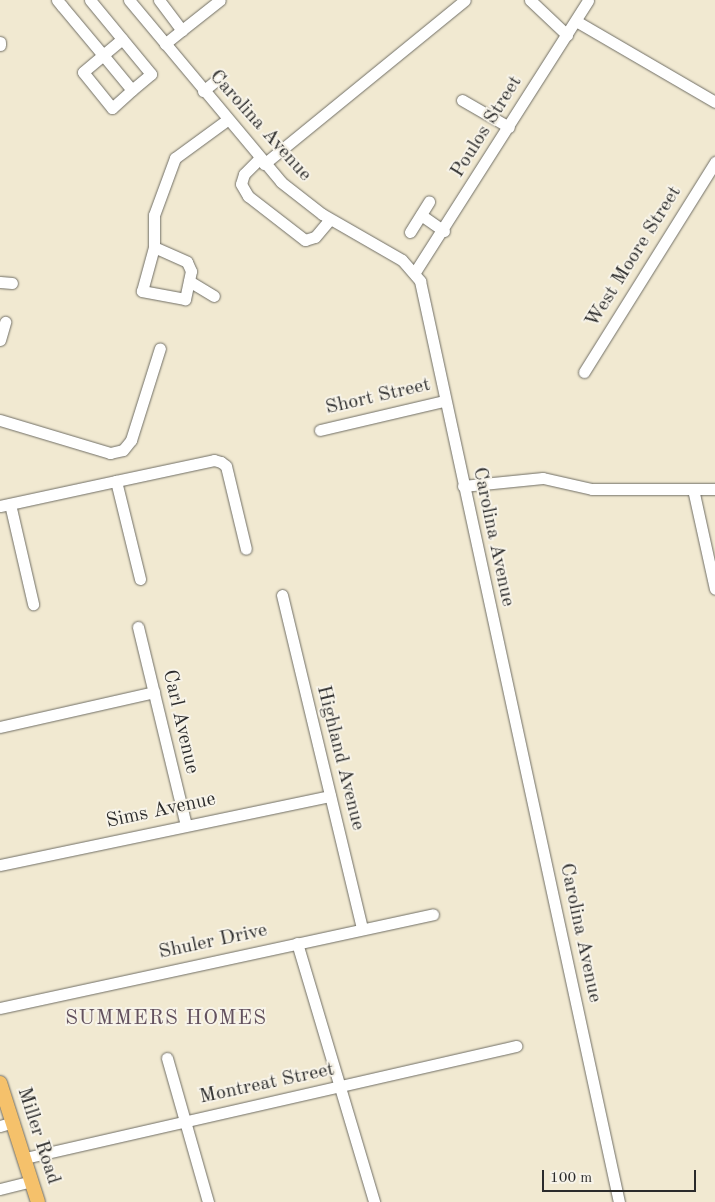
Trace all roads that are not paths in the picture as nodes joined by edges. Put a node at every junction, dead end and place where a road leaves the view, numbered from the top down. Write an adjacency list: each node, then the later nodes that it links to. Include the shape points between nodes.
1 (57, 0): 14 (street)
2 (90, 0): 12 (street)
3 (129, 0): 13 (street, Carolina Avenue)
4 (159, 0): 10 (street)
5 (220, 0): 10 (street)
6 (464, 0): 22 (street)
7 (530, 0): 11 (street)
8 (588, 0): 9 (street, Poulos Street)
9 (576, 21): 11 (street, Poulos Street); 19 (street)
10 (182, 30): 13 (street)
11 (567, 35): 21 (street, Poulos Street)
12 (122, 39): 14 (street); 16 (street, via 151,74)
13 (165, 44): 17 (street, Carolina Avenue)
14 (103, 55): 16 (street); 16 (street, via 83,72 112,108)
15 (218, 79): 17 (street)
16 (132, 90)
17 (203, 91): 20 (street, Carolina Avenue)
18 (462, 100): 21 (street)
19 (715, 102)
20 (227, 120): 22 (street, Carolina Avenue); 29 (street, via 176,158 154,215)
21 (509, 127): 27 (street, Poulos Street)
22 (261, 161): 26 (street, Carolina Avenue, via 297,197); 26 (street, via 244,174 241,184 248,196 305,240 315,237)
23 (715, 162): 38 (street, West Moore Street)
24 (429, 201): 25 (street)
25 (421, 216): 27 (street); 28 (street)
26 (330, 219): 30 (street, Carolina Avenue, via 402,260)
27 (444, 230): 30 (street, Poulos Street)
28 (410, 232)
29 (154, 247): 31 (street, via 187,262 191,270); 31 (street, via 142,291 185,299)
30 (415, 272): 39 (street, Carolina Avenue, via 421,286)
31 (189, 281): 34 (street)
32 (0, 282): 33 (street)
33 (12, 284)
34 (214, 296)
35 (6, 322): 36 (street)
36 (0, 340)
37 (160, 348): 40 (street, via 130,440 123,450 110,452)
38 (584, 372)
39 (444, 401): 41 (street, Short Street); 43 (street, Carolina Avenue)
40 (0, 420)
41 (320, 430)
42 (116, 481): 46 (street); 47 (street, via 214,460 221,462 226,466); 48 (street)
43 (463, 486): 44 (street, via 543,478 592,489); 74 (street, Carolina Avenue)
44 (693, 489): 45 (street); 49 (street)
45 (715, 489)
46 (5, 505): 51 (street)
47 (246, 549)
48 (140, 580)
49 (715, 589)
50 (282, 595): 55 (street, Highland Avenue)
51 (33, 604)
52 (138, 627): 53 (street, Carl Avenue)
53 (154, 692): 54 (street); 56 (street, Carl Avenue)
54 (0, 727)
55 (330, 796): 56 (street, Sims Avenue); 59 (street, Highland Avenue)
56 (186, 825): 57 (street, Sims Avenue)
57 (0, 865)
58 (433, 914): 59 (street, Shuler Drive)
59 (362, 929): 60 (street, Shuler Drive)
60 (297, 943): 61 (street, Shuler Drive); 65 (street)
61 (0, 1008)
62 (516, 1046): 65 (street, Montreat Street)
63 (167, 1058): 66 (street)
64 (0, 1082): 67 (main road, Miller Road)
65 (338, 1088): 66 (street, Montreat Street); 73 (street)
66 (184, 1121): 68 (street, Montreat Street); 72 (street)
67 (7, 1124): 68 (main road, Miller Road)
68 (25, 1158): 69 (main road, Miller Road)
69 (32, 1181): 70 (street); 71 (main road, Miller Road)
70 (0, 1189)
71 (38, 1202)
72 (208, 1202)
73 (374, 1202)
74 (620, 1202)

